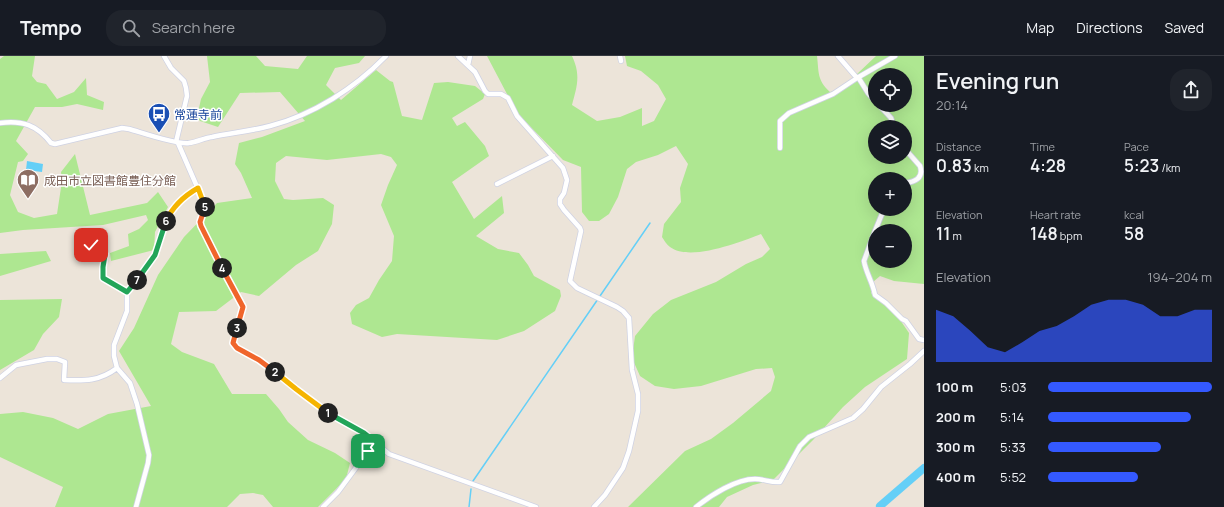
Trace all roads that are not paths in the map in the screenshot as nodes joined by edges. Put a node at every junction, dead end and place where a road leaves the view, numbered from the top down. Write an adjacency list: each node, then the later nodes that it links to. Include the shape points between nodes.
1 (164, 56): 13 (street, via 171,68 184,81 186,88 187,96)
2 (386, 56): 13 (street, via 341,94 284,122 189,143)
3 (458, 56): 7 (street)
4 (470, 56): 7 (street)
5 (838, 56): 8 (street)
6 (895, 56): 8 (street)
7 (468, 65): 15 (street, via 488,94 501,94 508,98 517,116)
8 (858, 77): 9 (street); 14 (street, via 833,94 783,117 780,121)
9 (868, 93)
10 (885, 112): 11 (street)
11 (892, 120)
12 (0, 123): 13 (street, via 24,123 38,130 55,144 122,128)
13 (177, 142): 19 (street)
14 (780, 148)
15 (553, 156): 18 (street); 28 (street, via 563,168 567,180 560,204 581,231 570,281 577,288 617,307 629,318 632,370 638,394 638,411 623,468)
16 (912, 157): 17 (street, via 922,169 920,177)
17 (912, 182)
18 (497, 184)
19 (198, 188): 22 (street, via 174,207 162,230 155,255); 27 (street, via 205,205 201,226 243,307 233,343 333,416)
20 (91, 245): 22 (street, via 102,250 105,256 103,278)
21 (868, 250): 23 (street, via 864,261 875,295)
22 (127, 292): 25 (street, via 127,311 114,345)
23 (924, 340)
24 (924, 351): 32 (street, via 881,387 853,418 809,437 800,446 780,482 756,479 738,482)
25 (117, 368): 26 (street, via 109,374 86,381 64,380 65,362 47,359 16,364); 29 (street, via 130,383 149,455)
26 (0, 378)
27 (375, 442): 30 (street, via 338,492); 31 (street, via 389,454)
28 (595, 506)
29 (136, 507)
30 (323, 507)
31 (536, 507)
32 (696, 507)

